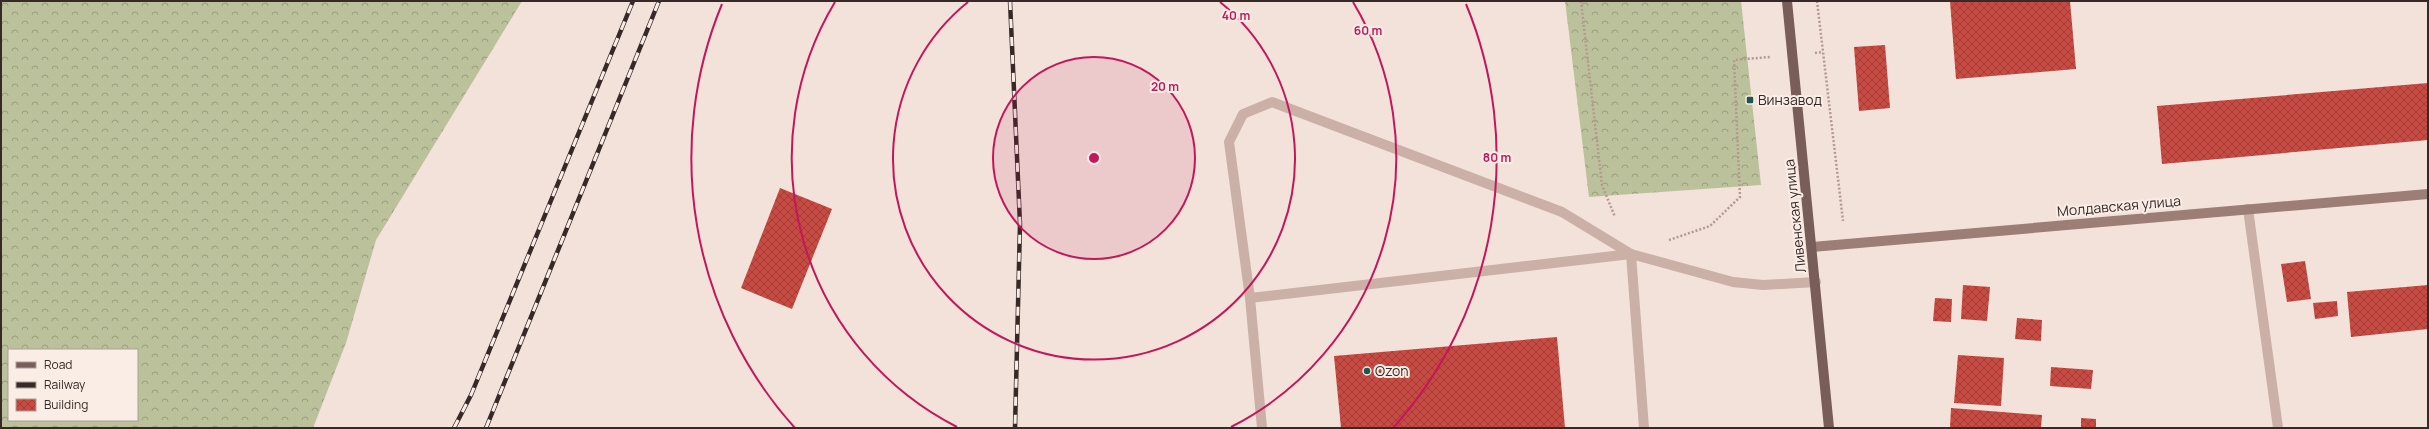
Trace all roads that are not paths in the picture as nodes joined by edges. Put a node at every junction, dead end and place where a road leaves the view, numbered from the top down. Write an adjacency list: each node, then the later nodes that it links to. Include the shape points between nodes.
1 (1787, 1): 4 (main road, Ливенская улица)
2 (2428, 194): 3 (street, Молдавская улица)
3 (2248, 209): 4 (street, Молдавская улица); 11 (lane)
4 (1812, 247): 6 (main road, Ливенская улица)
5 (1631, 254): 6 (lane, via 1733,282 1763,285); 7 (lane); 7 (lane, via 1562,212 1272,102 1243,114 1228,142); 9 (lane)
6 (1816, 282): 10 (main road, Ливенская улица)
7 (1250, 298): 8 (lane)
8 (1262, 428)
9 (1644, 428)
10 (1829, 428)
11 (2278, 428)

